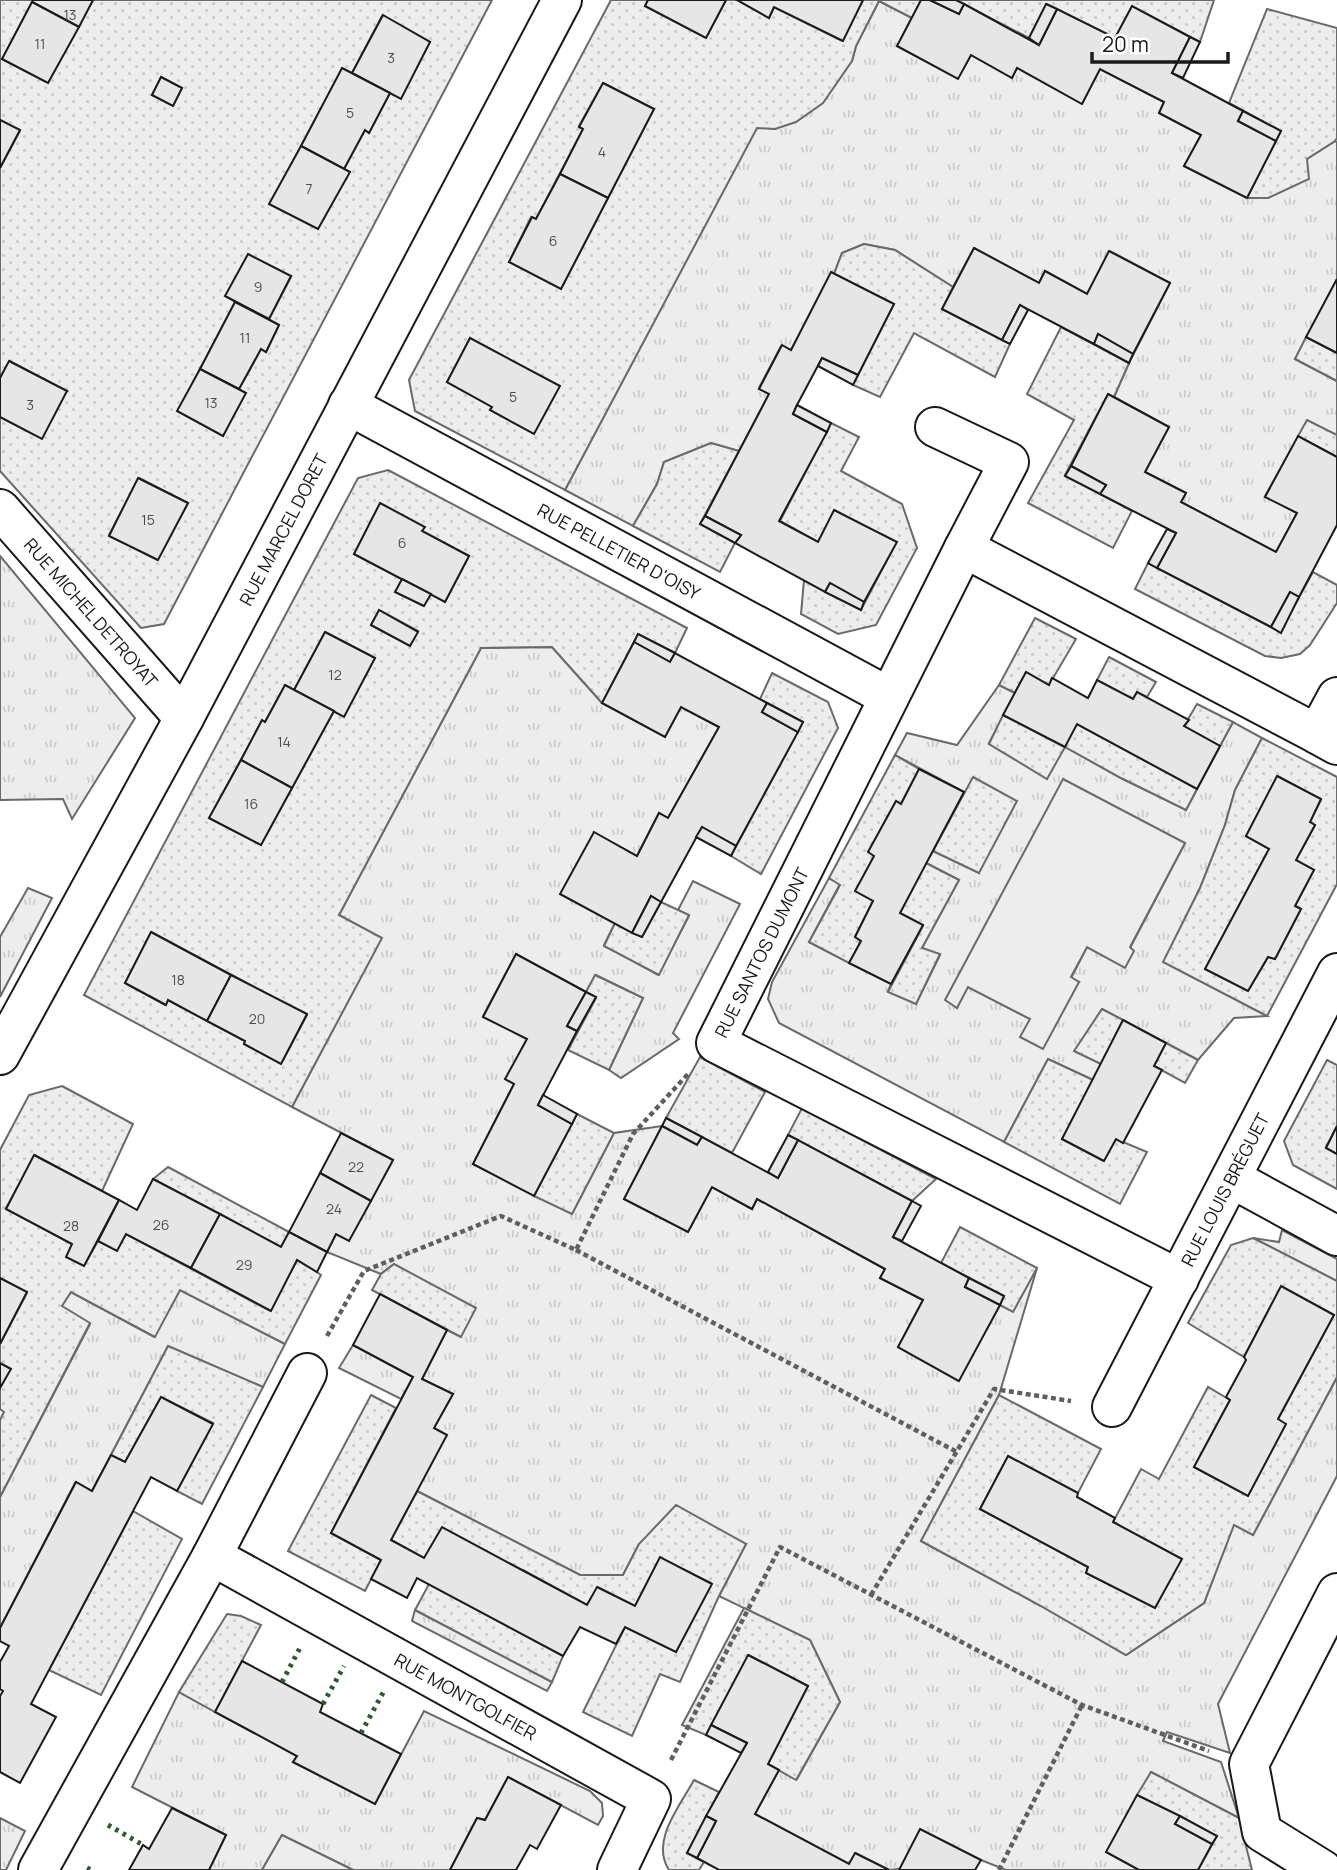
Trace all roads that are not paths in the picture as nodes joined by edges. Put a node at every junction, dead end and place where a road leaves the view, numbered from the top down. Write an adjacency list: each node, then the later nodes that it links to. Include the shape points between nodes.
1 (562, 0): 2 (street, RUE MARCEL DORET)
2 (348, 405): 6 (street, RUE PELLETIER D'OISY); 8 (street, RUE MARCEL DORET)
3 (935, 427): 5 (street, RUE SANTOS DUMONT, via 1009,462)
4 (0, 509): 8 (street, RUE MICHEL DETROYAT)
5 (964, 548): 6 (street, RUE SANTOS DUMONT); 9 (street)
6 (889, 697): 14 (street, RUE SANTOS DUMONT, via 716,1043)
7 (1337, 697): 9 (street)
8 (184, 718): 11 (street, RUE MARCEL DORET)
9 (1327, 740)
10 (1337, 973): 12 (street, RUE LOUIS BRÉGUET)
11 (0, 1055)
12 (1231, 1178): 13 (street); 14 (street, RUE LOUIS BRÉGUET)
13 (1337, 1236)
14 (1179, 1279): 16 (street, RUE LOUIS BRÉGUET)
15 (307, 1373): 17 (street)
16 (1112, 1407)
17 (212, 1556): 19 (street); 20 (street, RUE MONTGOLFIER, via 651,1799)
18 (1337, 1593): 21 (street, via 1249,1764 1262,1832)
19 (38, 1870)
20 (617, 1870)
21 (1324, 1870)

